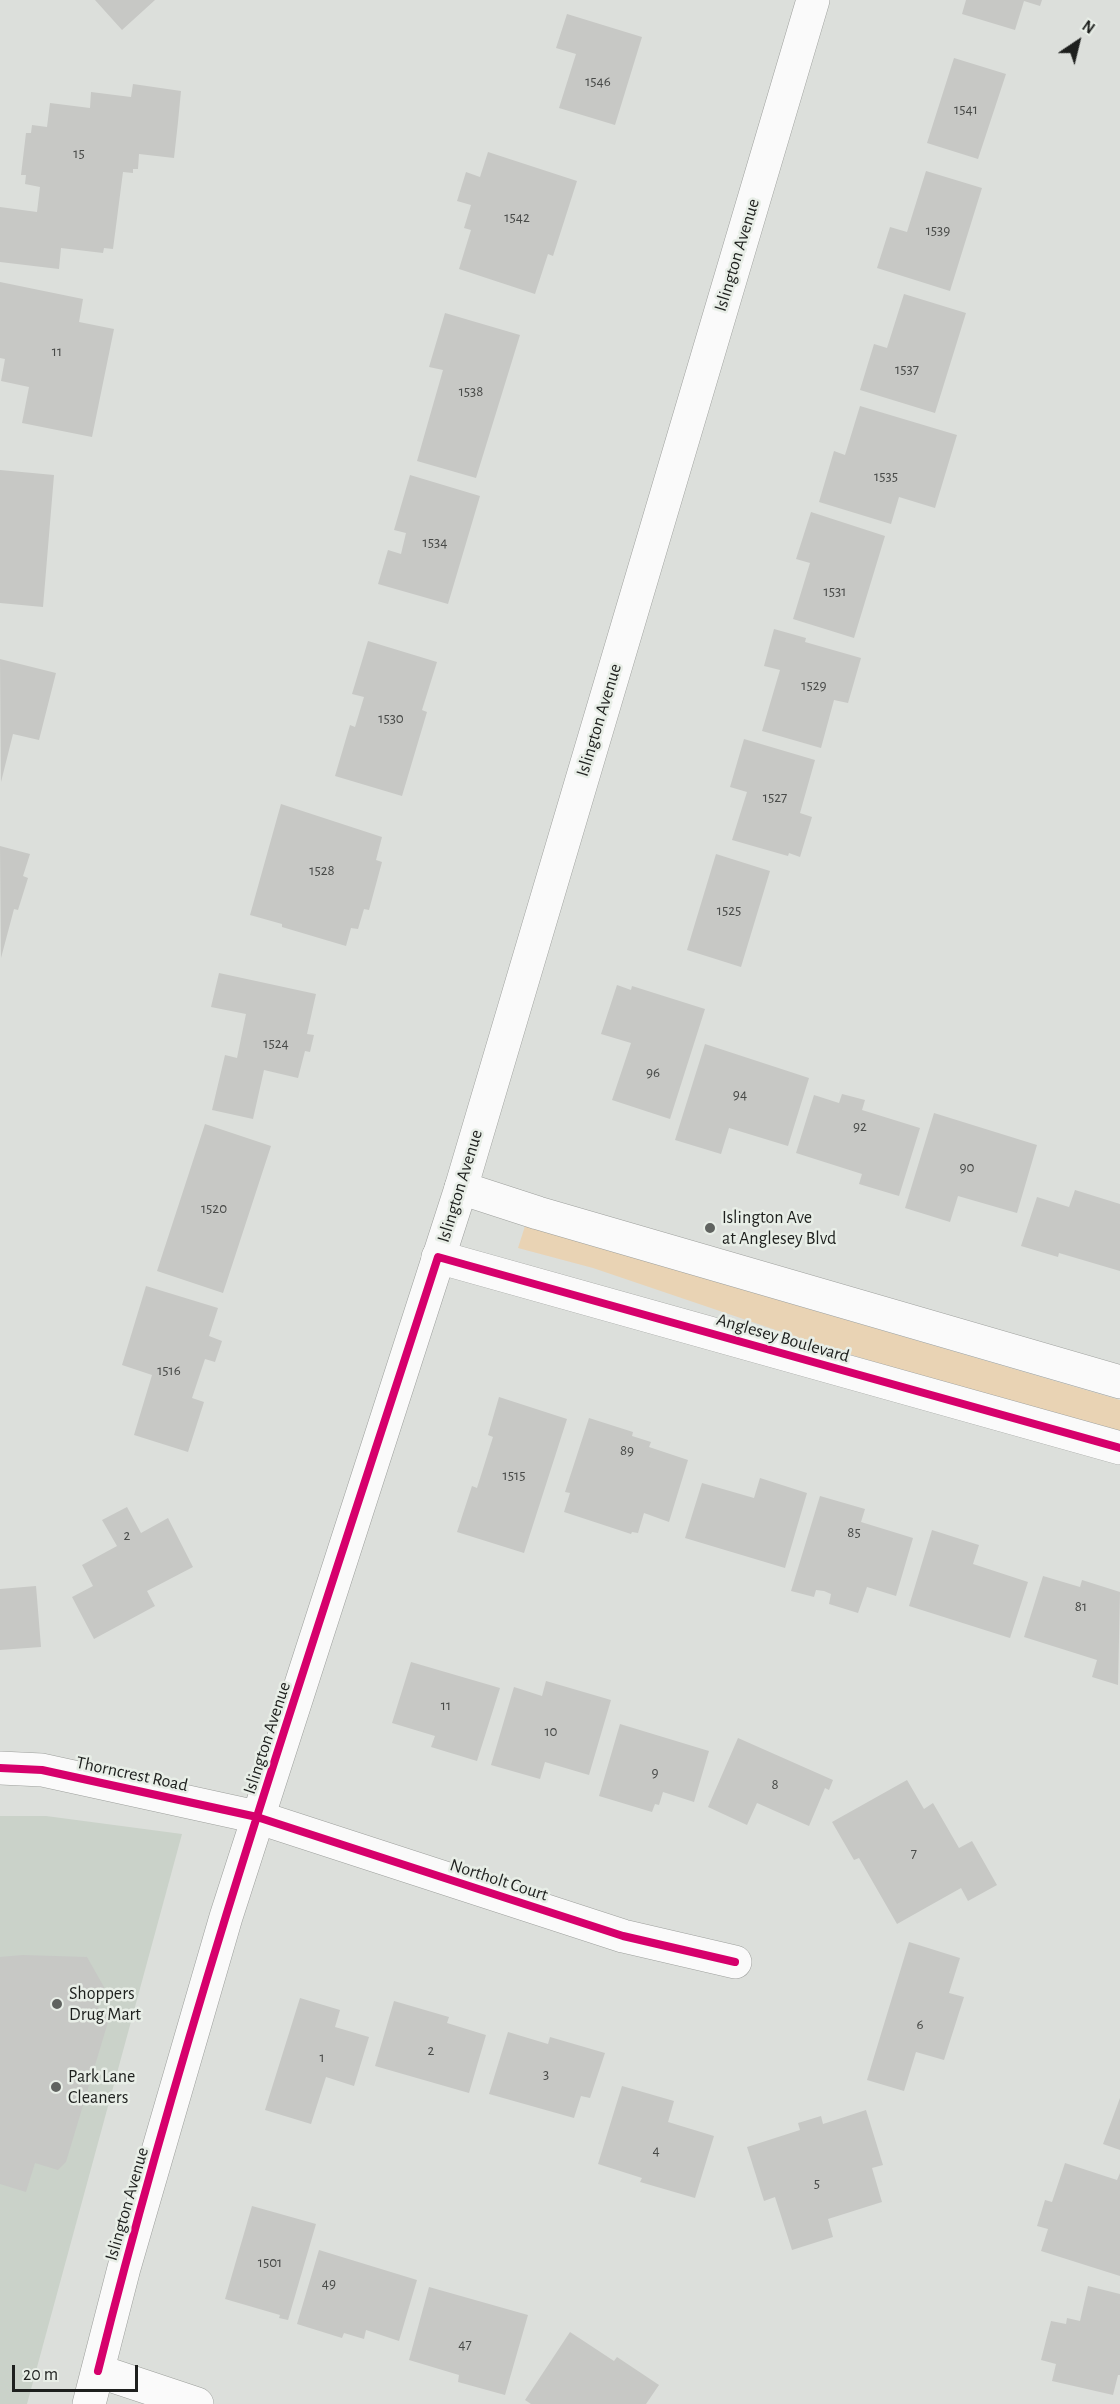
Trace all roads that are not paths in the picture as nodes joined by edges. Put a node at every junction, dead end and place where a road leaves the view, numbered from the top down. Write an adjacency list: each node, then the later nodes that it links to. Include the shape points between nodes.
1 (813, 0): 2 (main road, Islington Avenue)
2 (461, 1188): 3 (main road, Islington Avenue); 4 (main road)
3 (438, 1257): 5 (main road, Anglesey Boulevard); 7 (main road, Islington Avenue)
4 (1120, 1382)
5 (1120, 1448)
6 (0, 1768): 7 (main road, Thorncrest Road, via 42,1770)
7 (257, 1817): 8 (main road, Northolt Court, via 623,1935); 9 (main road, Islington Avenue, via 124,2268)
8 (735, 1962)
9 (98, 2371): 10 (main road, Islington Avenue); 11 (main road)
10 (89, 2404)
11 (197, 2404)

